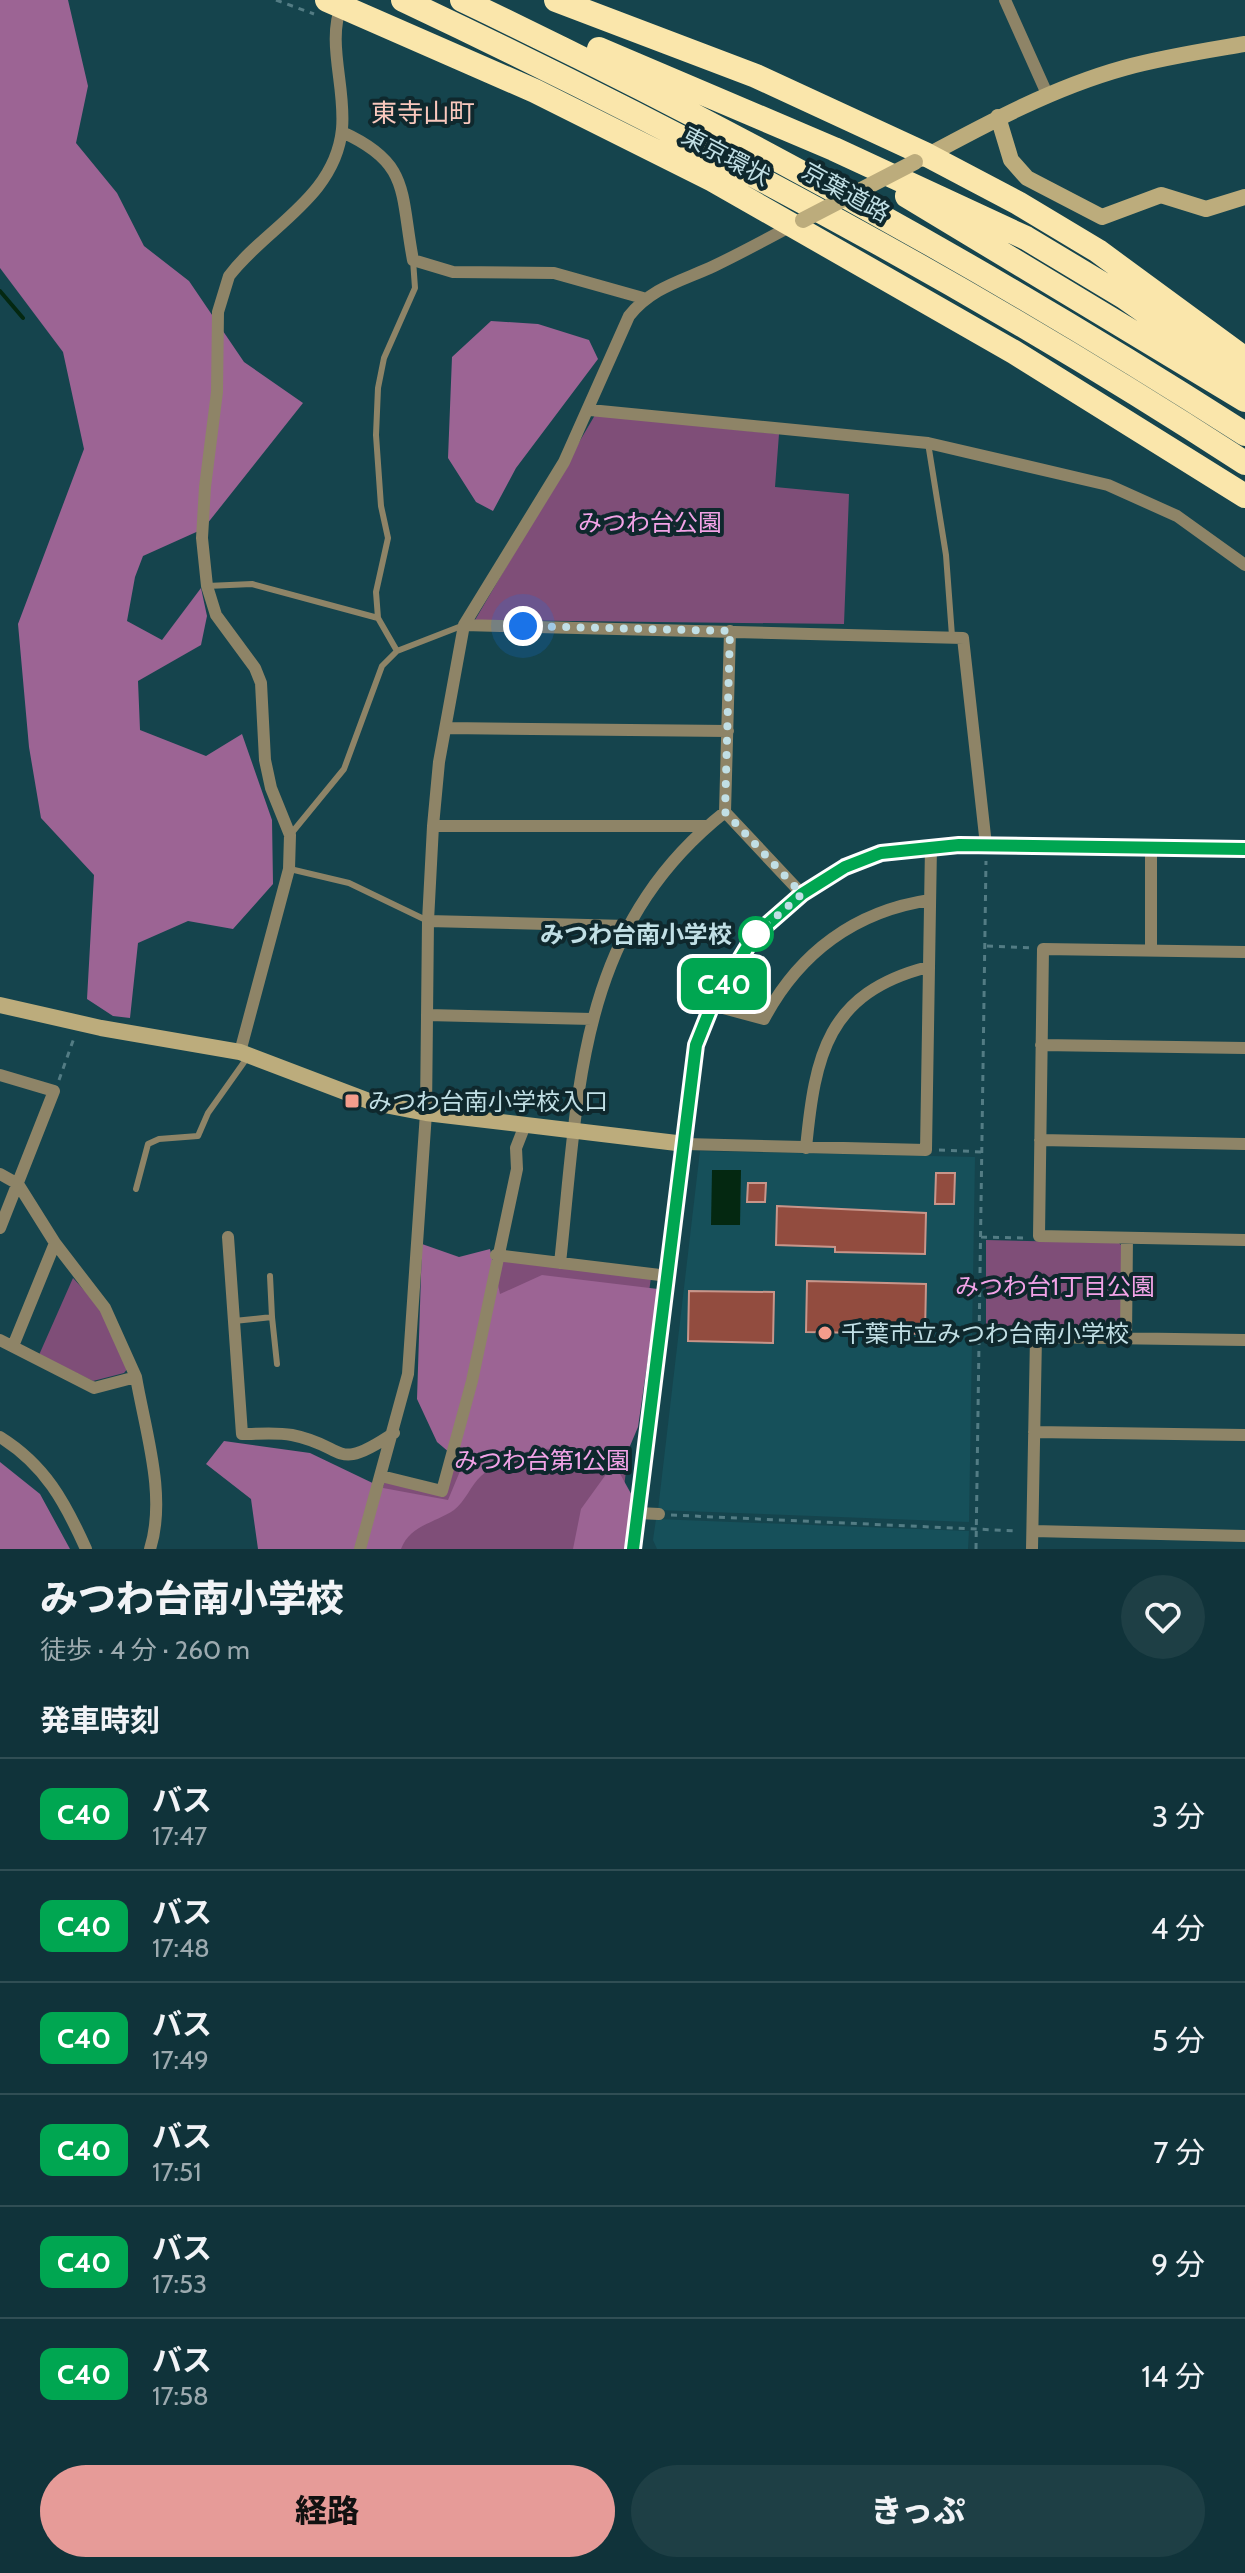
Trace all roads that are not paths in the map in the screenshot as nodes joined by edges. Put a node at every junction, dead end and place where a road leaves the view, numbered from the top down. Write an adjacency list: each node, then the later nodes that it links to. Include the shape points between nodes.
1 (403, 0): 22 (highway, 京葉道路, via 795,195)
2 (462, 0): 22 (highway, 京葉道路, via 815,176 1016,293)
3 (474, 0): 11 (highway)
4 (556, 0): 12 (highway, via 756,76)
5 (1005, 0): 8 (street)
6 (337, 7): 10 (street); 14 (highway, 東京環状, via 550,98)
7 (1245, 44): 8 (street, via 1120,69)
8 (1048, 96): 9 (street)
9 (998, 117): 12 (street); 13 (street, via 1011,160 1027,178 1102,217 1161,195 1206,209)
10 (342, 132): 15 (street, via 380,151 391,164); 25 (street, via 315,194 238,264 223,289 202,538)
11 (834, 149): 18 (highway, via 1026,238 1124,297); 19 (highway)
12 (921, 159): 14 (street, bridge); 17 (highway, via 1018,203 1098,251)
13 (1245, 197)
14 (798, 223): 16 (street); 23 (highway, 東京環状)
15 (413, 260): 16 (street, via 453,272 554,273); 26 (lane, via 415,288 384,358 378,388 380,492 388,538 376,592)
16 (643, 298): 20 (street, via 617,338)
17 (1245, 359)
18 (1245, 382)
19 (1245, 400)
20 (590, 410): 21 (street); 27 (street)
21 (928, 443): 24 (street, via 1108,485 1177,516); 29 (lane, via 946,555)
22 (1240, 446)
23 (1245, 496)
24 (1245, 565)
25 (207, 586): 26 (lane, via 252,584); 36 (street, via 216,615 261,683 265,760)
26 (378, 618): 30 (lane)
27 (464, 625): 28 (street); 30 (lane); 31 (street)
28 (730, 631): 29 (street); 32 (street)
29 (952, 636): 37 (street, via 963,638)
30 (397, 651): 36 (lane, via 382,666 344,769)
31 (446, 728): 32 (street); 34 (street)
32 (728, 731): 33 (street)
33 (725, 812): 35 (street); 42 (street)
34 (433, 826): 35 (street); 44 (street)
35 (708, 826): 45 (street)
36 (290, 835): 41 (street)
37 (986, 845): 38 (street); 39 (street)
38 (931, 846): 42 (street, via 881,853 845,867); 43 (street)
39 (1151, 848): 40 (street); 46 (street)
40 (1245, 849)
41 (289, 869): 44 (lane, via 349,883); 55 (street)
42 (802, 894): 50 (street, via 754,936)
43 (930, 900): 48 (street); 50 (street, via 889,908 837,933 792,973 764,1019)
44 (428, 921): 45 (street); 51 (street)
45 (627, 926): 52 (street)
46 (1151, 950): 47 (street); 53 (street, via 1043,949)
47 (1245, 952)
48 (928, 967): 63 (street, via 883,983 833,1031 816,1070); 63 (street, via 926,1150)
49 (0, 1005): 55 (street)
50 (712, 1005): 61 (street, via 696,1045)
51 (427, 1015): 52 (street); 57 (street)
52 (592, 1019): 59 (street)
53 (1041, 1045): 54 (street); 60 (street)
54 (1245, 1048)
55 (245, 1054): 57 (street, via 354,1097); 66 (lane, via 198,1136 148,1144)
56 (0, 1075): 65 (street, via 54,1091)
57 (426, 1113): 58 (street); 85 (street, via 408,1374)
58 (525, 1125): 59 (street); 72 (street)
59 (575, 1132): 61 (street); 73 (street)
60 (1040, 1140): 62 (street); 69 (street, via 1039,1236)
61 (685, 1144): 63 (street); 75 (street)
62 (1245, 1144)
63 (806, 1148)
64 (0, 1174): 65 (street)
65 (18, 1184): 67 (street); 71 (street)
66 (136, 1189)
67 (0, 1228)
68 (228, 1237): 77 (street)
69 (1127, 1238): 70 (street); 78 (street)
70 (1245, 1240)
71 (55, 1243): 81 (street); 83 (street, via 105,1308)
72 (496, 1255): 73 (street); 88 (street, via 472,1381 442,1491)
73 (560, 1263): 75 (street)
74 (270, 1276): 76 (lane)
75 (668, 1276): 89 (street)
76 (272, 1317): 77 (lane); 82 (lane)
77 (234, 1321): 85 (street, via 242,1434 292,1435 341,1455 363,1454)
78 (1126, 1338): 80 (street); 84 (street, via 1036,1337)
79 (0, 1340): 81 (street)
80 (1245, 1340)
81 (13, 1346): 83 (street, via 94,1388)
82 (277, 1364)
83 (136, 1377): 94 (street, via 154,1487 156,1529)
84 (1034, 1432): 86 (street); 91 (street)
85 (394, 1433): 88 (street)
86 (1245, 1435)
87 (0, 1437): 93 (street, via 19,1449 62,1496)
88 (381, 1476): 95 (street)
89 (638, 1513): 90 (street); 96 (street)
90 (659, 1514)
91 (1033, 1531): 92 (street); 97 (street)
92 (1245, 1536)
93 (86, 1549)
94 (150, 1549)
95 (360, 1549)
96 (633, 1549)
97 (1032, 1549)

